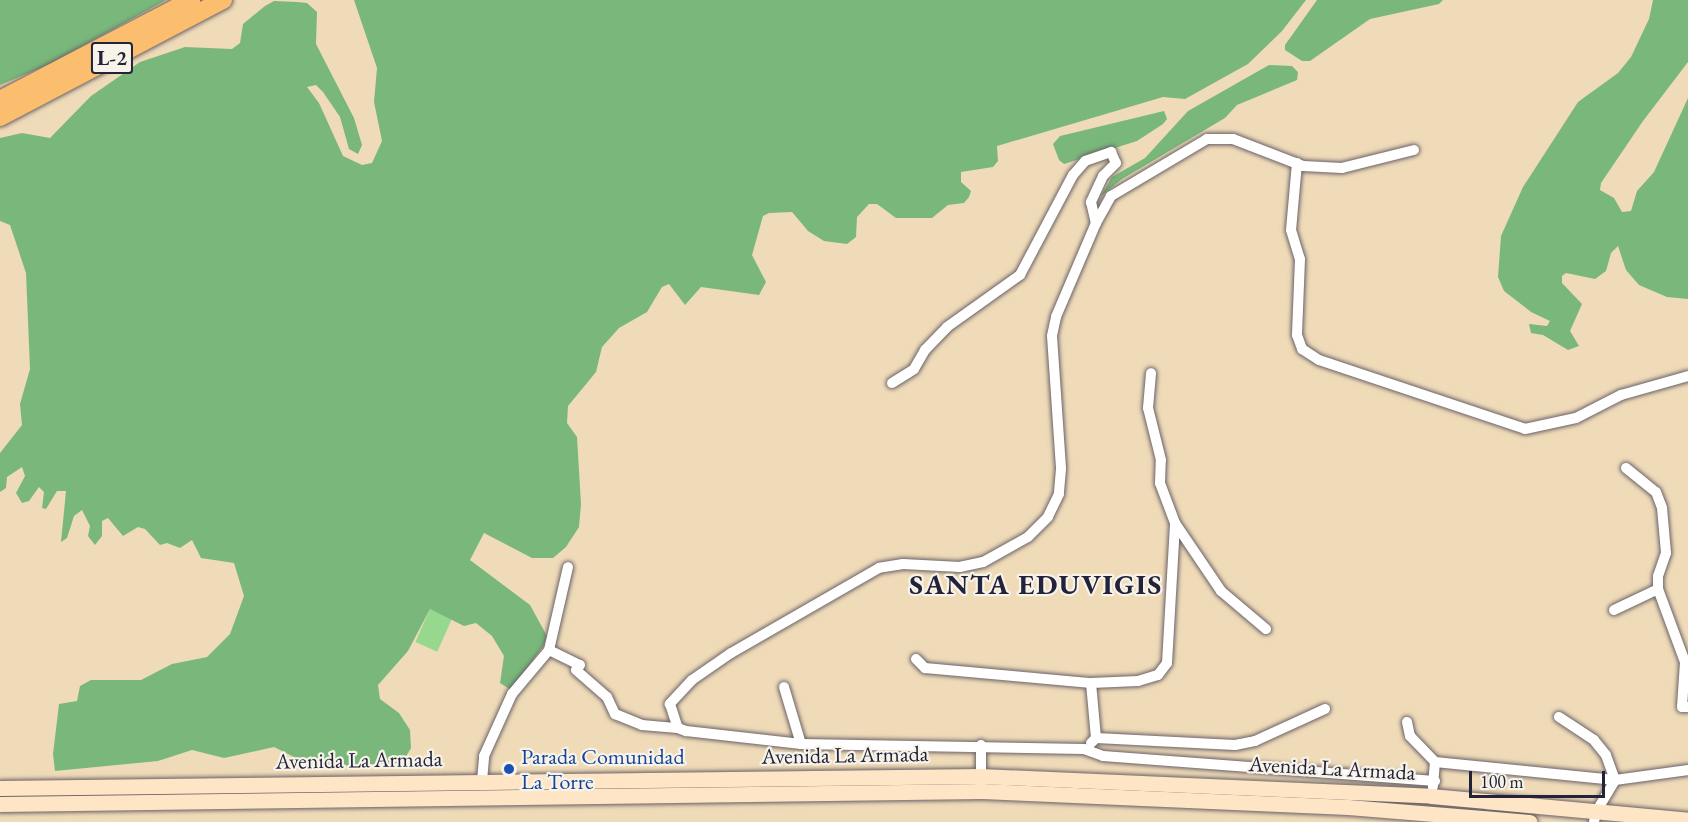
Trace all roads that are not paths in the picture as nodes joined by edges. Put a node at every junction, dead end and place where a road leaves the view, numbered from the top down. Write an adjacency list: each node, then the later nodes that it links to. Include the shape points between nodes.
1 (191, 0): 3 (highway, L-2)
2 (223, 0): 4 (highway, L-2)
3 (0, 100)
4 (0, 117)
5 (1414, 150): 6 (street, via 1342,168)
6 (1297, 163): 7 (street, via 1233,139 1207,139 1112,196); 9 (street, via 1291,230 1300,259 1297,336 1302,349 1319,360 1525,429 1576,418 1621,395)
7 (1096, 223): 10 (street, via 1091,202 1103,176 1116,163 1111,152 1085,161 1073,175 1020,275 947,327 925,350 914,369); 25 (street, via 1056,317 1052,336 1061,469 1059,494 1048,517 1028,537 983,562 960,567 903,564 879,568 733,651 674,696 670,704)
8 (1151, 373): 12 (street, via 1148,408 1161,460 1160,483)
9 (1688, 376)
10 (892, 383)
11 (1626, 468): 14 (street, via 1656,492 1662,508 1665,559 1659,571)
12 (1175, 523): 16 (street, via 1221,591); 19 (street, via 1167,663 1151,678)
13 (568, 567): 17 (street)
14 (1658, 589): 15 (street); 21 (street, via 1685,662 1682,707)
15 (1614, 610)
16 (1266, 629)
17 (549, 650): 25 (street, via 580,665 576,670 607,697 615,714 642,725); 33 (street, via 512,694 484,756)
18 (916, 659): 19 (street, via 925,668)
19 (1090, 682): 26 (street)
20 (784, 687): 27 (street)
21 (1688, 707)
22 (1325, 709): 26 (street, via 1255,741 1235,745)
23 (1559, 717): 32 (street, via 1594,740 1606,755)
24 (1407, 722): 30 (street, via 1410,736)
25 (678, 728): 27 (street)
26 (1096, 738): 29 (street)
27 (801, 744): 28 (street)
28 (981, 745): 29 (street); 35 (street)
29 (1084, 749): 34 (street, via 1114,757)
30 (1435, 762): 32 (street); 34 (street)
31 (1688, 770): 32 (street)
32 (1615, 780): 39 (street)
33 (482, 781): 35 (main road, Avenida La Armada); 36 (main road, Avenida La Armada)
34 (1435, 781): 37 (street)
35 (981, 784): 37 (main road, Avenida La Armada); 38 (main road, Avenida La Armada); 41 (main road, Avenida La Armada)
36 (0, 788)
37 (1431, 796): 39 (main road, Avenida La Armada)
38 (0, 804)
39 (1595, 817): 40 (main road, Avenida La Armada)
40 (1688, 820)
41 (1529, 822)

